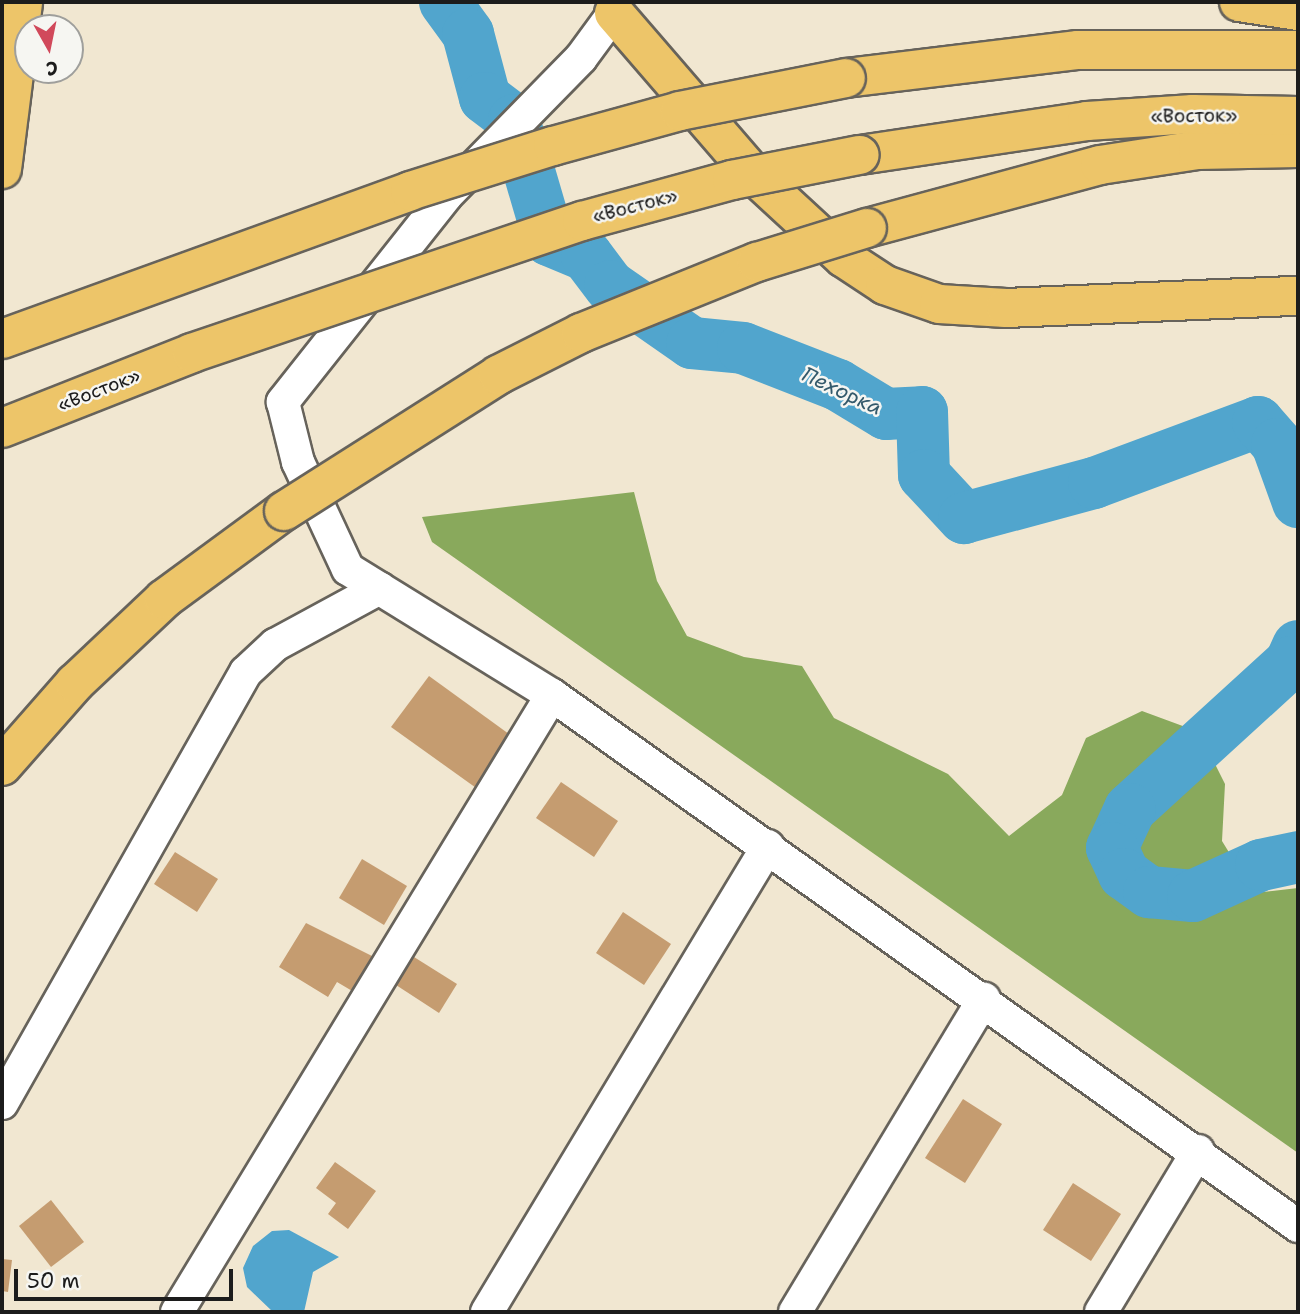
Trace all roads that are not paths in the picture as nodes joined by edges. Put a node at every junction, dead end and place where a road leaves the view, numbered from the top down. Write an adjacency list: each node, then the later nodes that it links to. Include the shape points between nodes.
1 (23, 2): 8 (main road)
2 (1239, 2): 4 (main road)
3 (623, 6): 9 (main road, via 754,175 844,258 885,285 939,304 1006,308); 12 (street, bridge, via 569,70 446,196 283,402 298,462 348,569)
4 (1298, 11)
5 (1298, 50): 10 (main road, bridge, via 1078,50 846,78 680,111 462,175)
6 (1298, 116): 11 (main road, «Восток», bridge, via 1193,114 1087,121 860,155 732,180 582,221 192,354)
7 (1298, 148): 14 (main road, bridge, via 1198,150 1100,165 757,262 569,339 498,374 284,511 164,599 75,683)
8 (2, 169)
9 (1298, 296)
10 (2, 339)
11 (2, 428)
12 (380, 588): 13 (street); 17 (street, via 275,645 246,672)
13 (552, 695): 15 (street); 20 (street)
14 (2, 766)
15 (768, 846): 16 (street); 21 (street)
16 (984, 999): 18 (street); 22 (street)
17 (2, 1103)
18 (1198, 1151): 19 (street); 23 (street)
19 (1298, 1226)
20 (177, 1312)
21 (487, 1312)
22 (795, 1312)
23 (1101, 1312)

